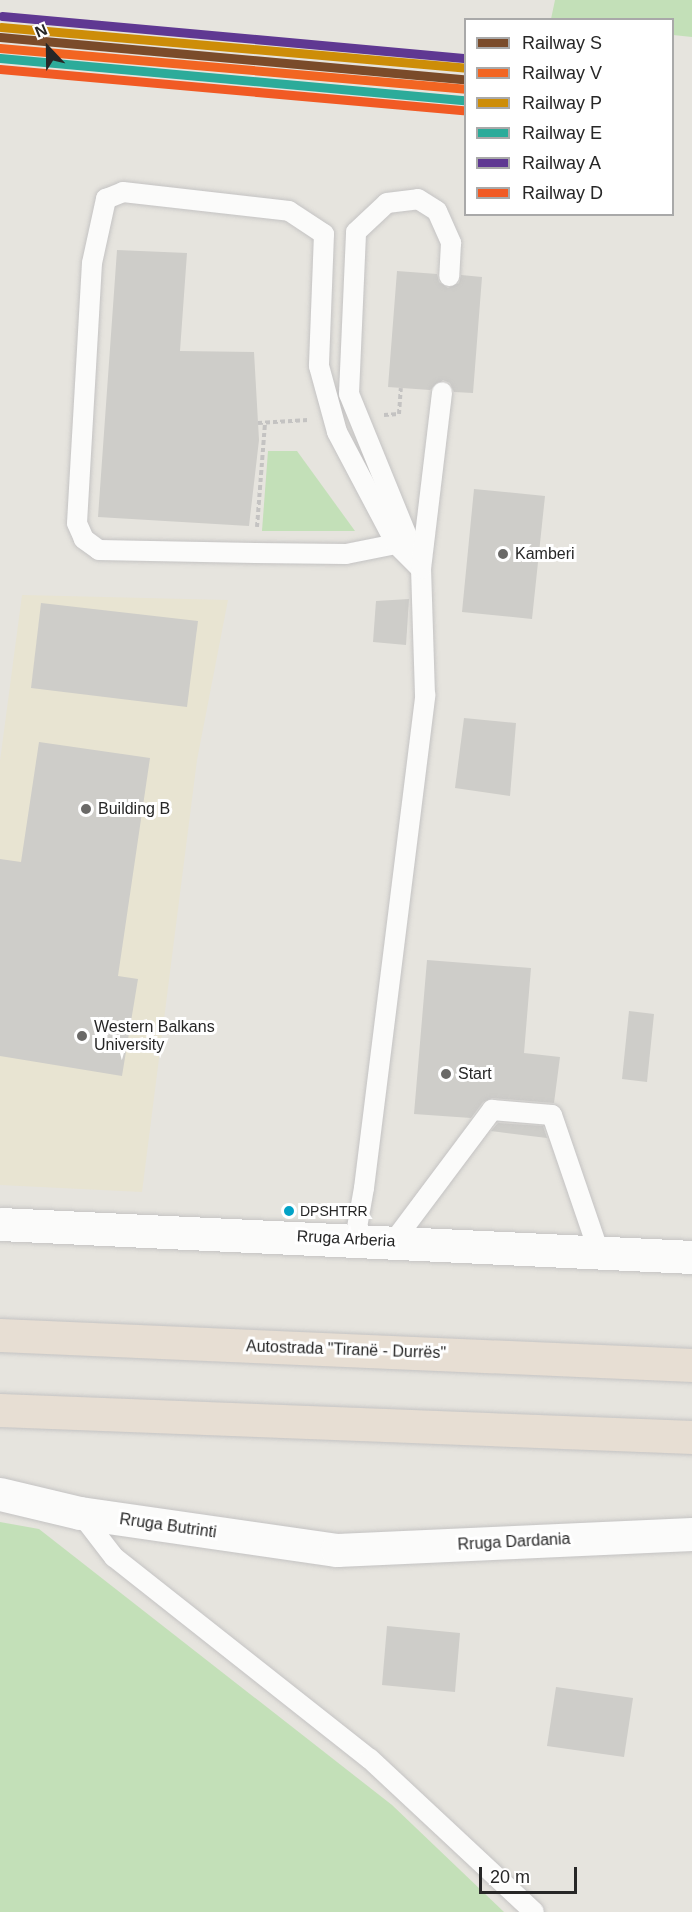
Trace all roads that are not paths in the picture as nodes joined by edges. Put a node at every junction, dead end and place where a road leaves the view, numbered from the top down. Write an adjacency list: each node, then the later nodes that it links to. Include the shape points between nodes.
1 (449, 276): 4 (lane, via 451,243 437,211 418,200 387,203 356,232 349,393)
2 (442, 392): 4 (lane)
3 (396, 544): 3 (lane, via 346,554 255,553 99,550 84,539 77,523 92,263 106,199 123,192 289,211 324,234 319,366 337,432); 4 (lane)
4 (421, 568): 6 (lane, via 425,695)
5 (0, 1224): 6 (main road, Rruga Arberia)
6 (355, 1239): 7 (main road, Rruga Arberia)
7 (394, 1241): 8 (main road, Rruga Arberia); 8 (lane, via 492,1110 552,1115)
8 (599, 1252): 9 (main road, Rruga Arberia)
9 (692, 1257)
10 (0, 1335): 11 (highway, Autostrada "Tiranë - Durrës")
11 (692, 1365)
12 (0, 1410): 13 (highway)
13 (692, 1437)
14 (0, 1494): 15 (main road, Rruga Butrinti)
15 (80, 1513): 17 (main road, Rruga Butrinti); 18 (lane, via 114,1557 370,1759)
16 (692, 1534): 17 (main road, Rruga Dardania)
17 (337, 1550)
18 (534, 1912)

